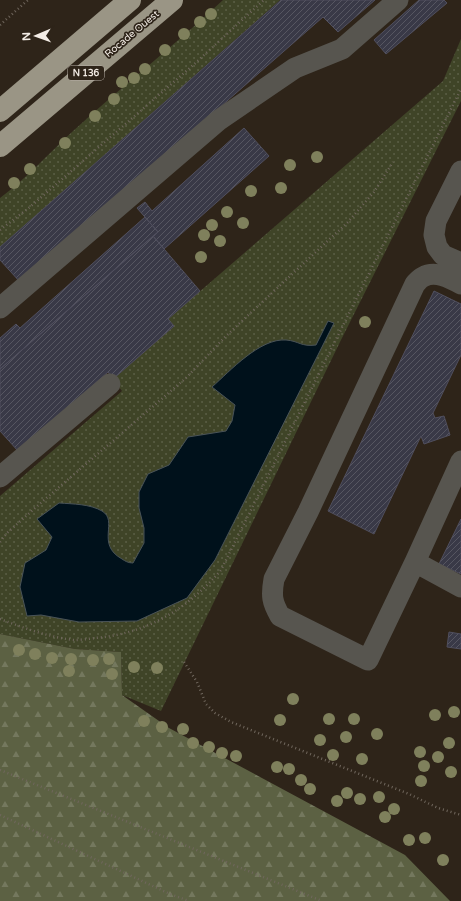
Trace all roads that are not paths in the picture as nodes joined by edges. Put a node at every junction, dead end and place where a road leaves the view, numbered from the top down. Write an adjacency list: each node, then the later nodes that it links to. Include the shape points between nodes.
1 (130, 0): 4 (highway, N 136)
2 (172, 0): 5 (highway, Rocade Ouest / N 136)
3 (398, 0): 9 (lane, via 342,49 295,68 219,120)
4 (0, 111)
5 (0, 146)
6 (461, 171): 7 (lane, via 436,221 434,235 437,247 443,255)
7 (461, 263)
8 (461, 284): 13 (lane, via 444,276 431,274 415,284 274,579 273,603 280,616 368,660)
9 (0, 308)
10 (110, 384): 12 (lane)
11 (461, 461): 13 (lane)
12 (0, 477)
13 (415, 562): 14 (lane)
14 (461, 587)

